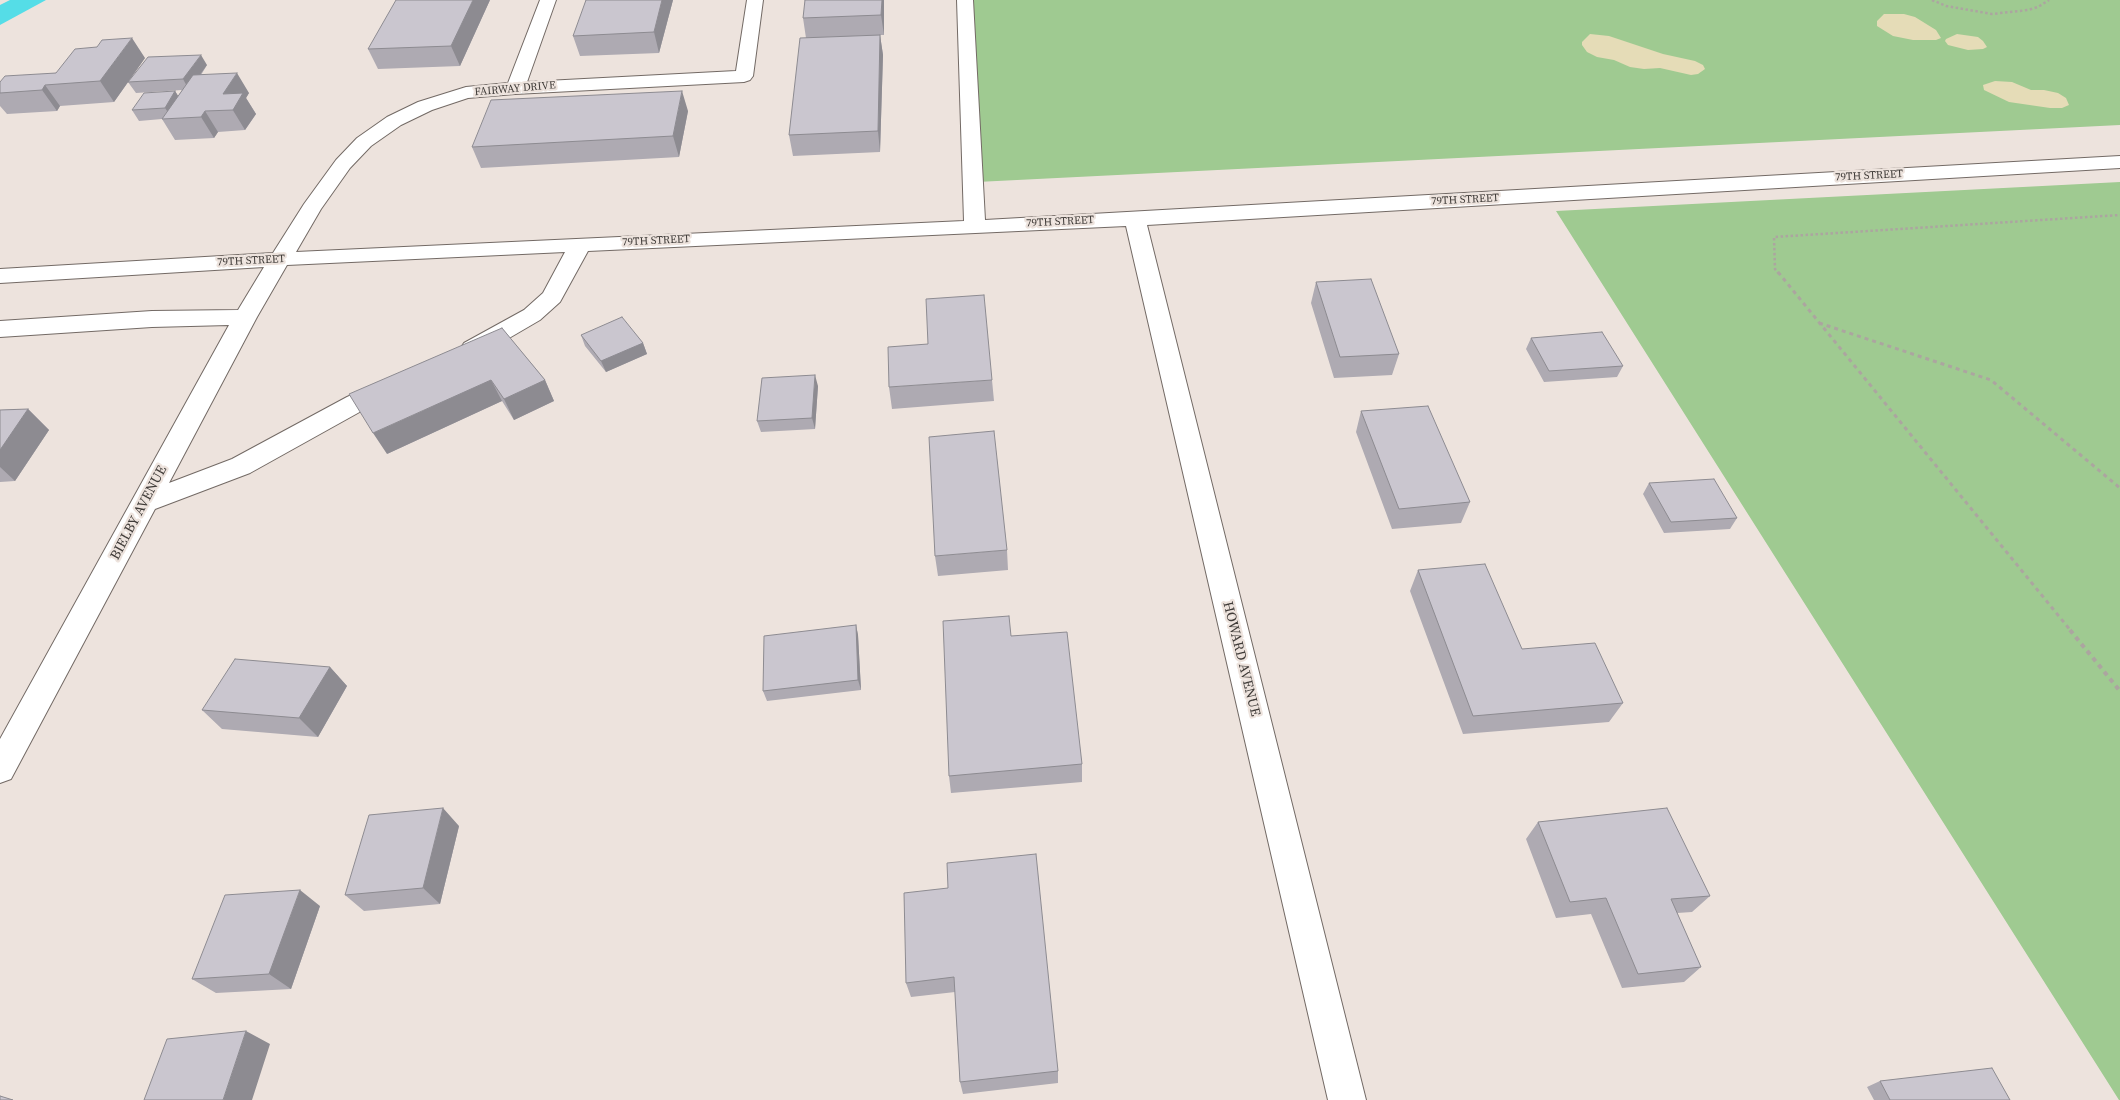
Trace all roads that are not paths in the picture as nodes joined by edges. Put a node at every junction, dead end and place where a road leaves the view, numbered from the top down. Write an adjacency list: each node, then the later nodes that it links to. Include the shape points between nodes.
1 (548, 0): 4 (street)
2 (755, 0): 4 (street, FAIRWAY DRIVE, via 744,76)
3 (964, 0): 7 (street)
4 (515, 88): 9 (street, FAIRWAY DRIVE, via 466,93 425,106 394,121 364,142 342,164)
5 (2120, 162): 6 (street, 79TH STREET)
6 (1135, 218): 7 (street, 79TH STREET); 17 (street, HOWARD AVENUE)
7 (974, 226): 8 (street, 79TH STREET)
8 (580, 245): 9 (street, 79TH STREET); 13 (street, via 552,297 532,315)
9 (281, 259): 10 (street, 79TH STREET); 11 (street, BIELBY AVENUE)
10 (0, 276)
11 (245, 317): 12 (street, via 152,319); 15 (street, BIELBY AVENUE)
12 (0, 329)
13 (449, 360)
14 (407, 380): 15 (street, via 356,403 241,466)
15 (145, 502): 16 (street, BIELBY AVENUE)
16 (0, 768)
17 (1347, 1100)

